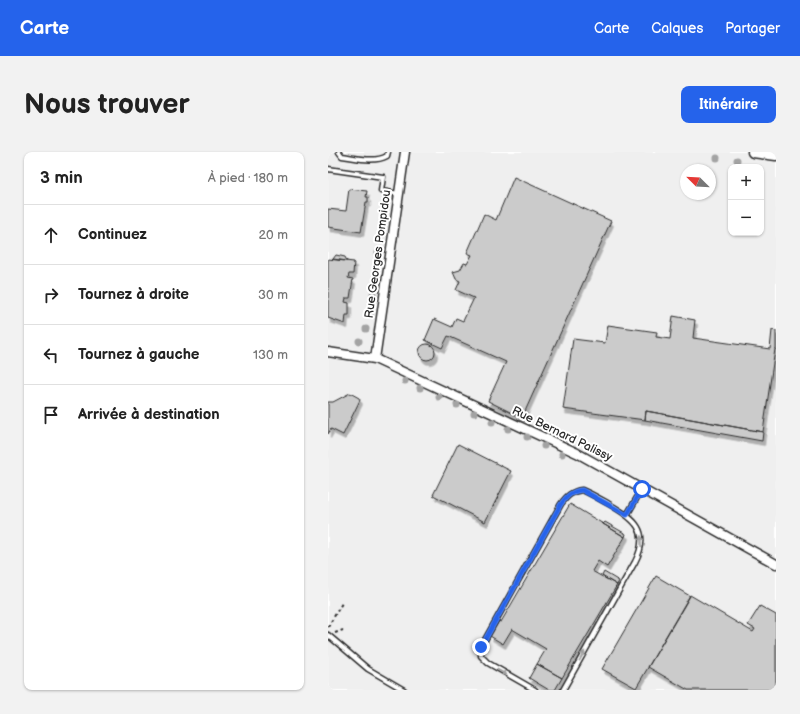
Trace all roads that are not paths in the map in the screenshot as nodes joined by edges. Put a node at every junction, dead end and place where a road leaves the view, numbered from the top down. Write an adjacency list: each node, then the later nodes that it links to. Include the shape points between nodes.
1 (339, 152): 2 (lane, via 342,156 374,160 380,160 387,156)
2 (388, 152)
3 (405, 152): 7 (street, Rue Georges Pompidou)
4 (753, 152): 5 (street)
5 (776, 155)
6 (328, 169): 7 (lane, via 383,177 381,191)
7 (399, 194): 9 (street, Rue Georges Pompidou)
8 (328, 352): 9 (street, Rue Bernard Palissy)
9 (375, 359): 10 (street, Rue Bernard Palissy, via 577,453)
10 (642, 489): 11 (lane); 12 (street, Rue Bernard Palissy)
11 (627, 515): 15 (lane, one-way to 15, via 582,490 569,494 484,641 481,651 484,660); 16 (lane, one-way to 11, via 640,552 642,536)
12 (776, 564)
13 (328, 635): 14 (lane, via 368,669)
14 (404, 690)
15 (535, 690)
16 (563, 690)

